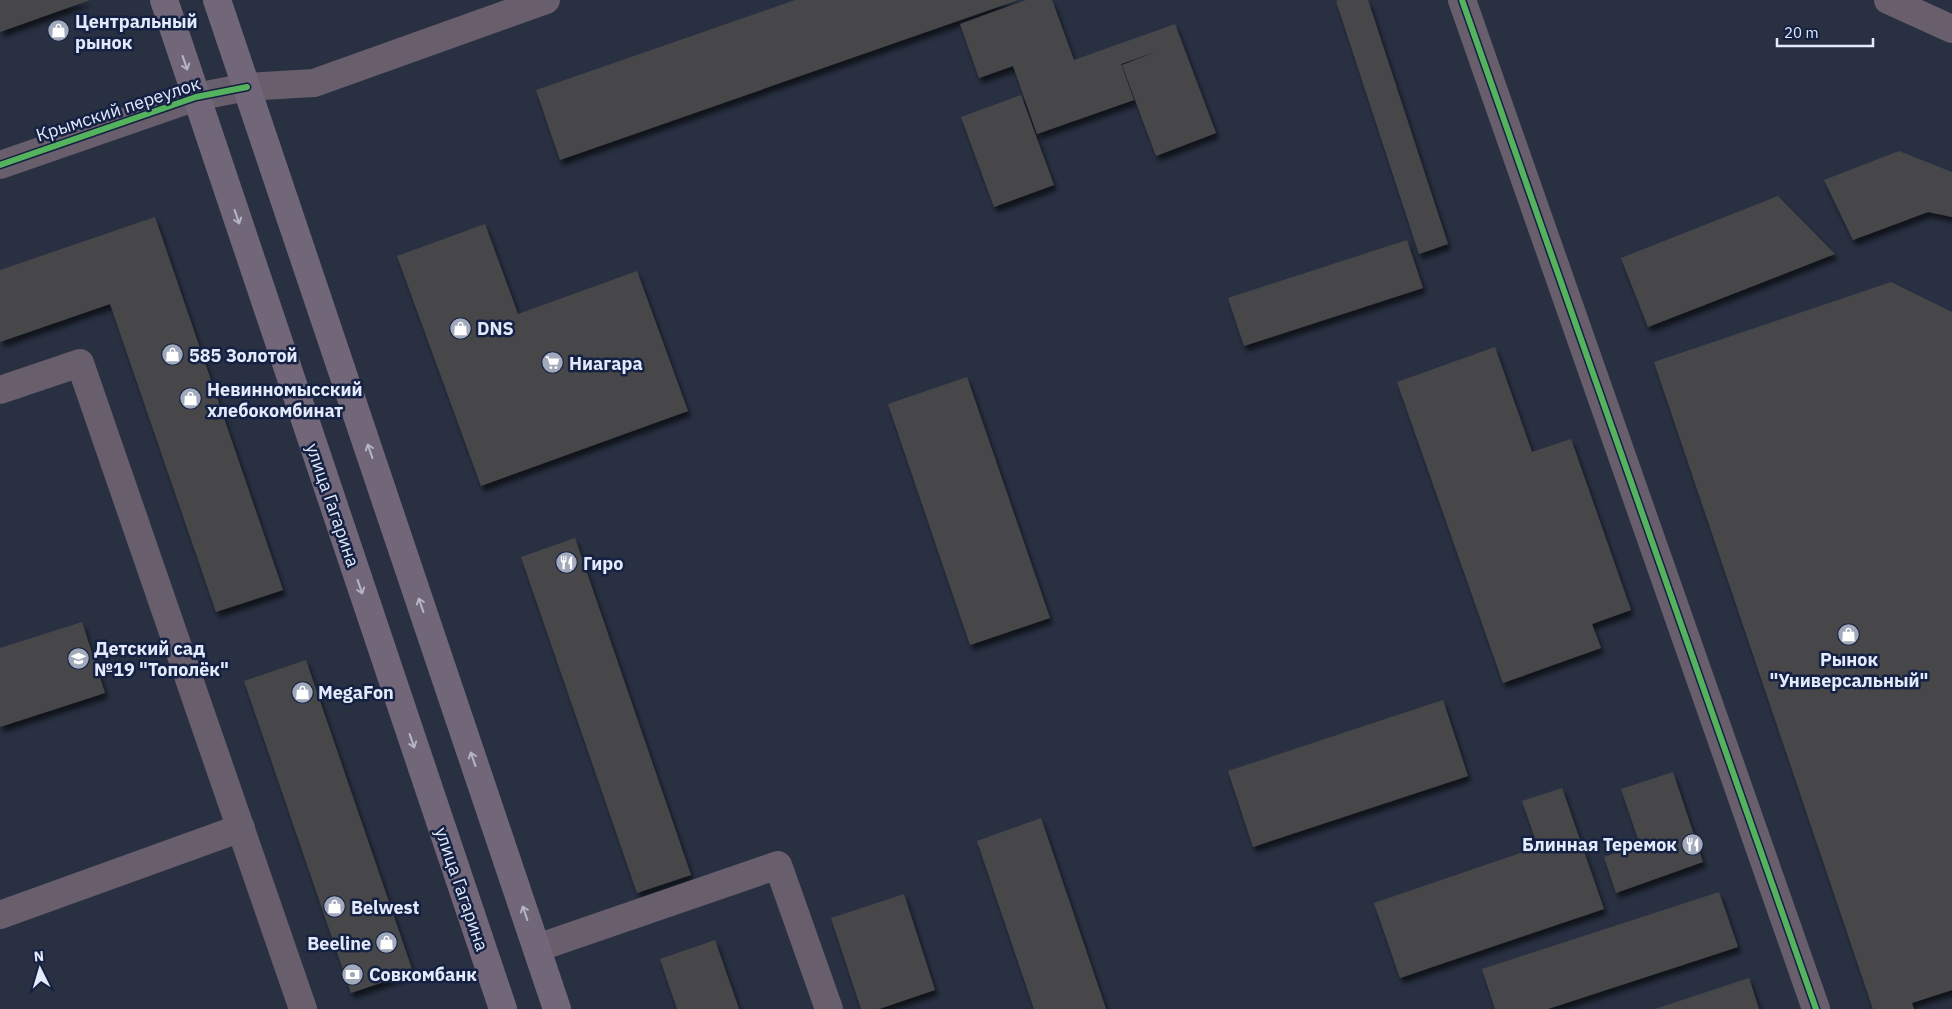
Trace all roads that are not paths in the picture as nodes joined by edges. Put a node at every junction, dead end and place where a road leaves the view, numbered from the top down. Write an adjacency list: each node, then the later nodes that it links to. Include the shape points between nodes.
1 (164, 0): 8 (main road, улица Гагарина, one-way to 8)
2 (217, 0): 7 (main road)
3 (546, 0): 7 (street, Крымский переулок, via 314,83)
4 (1462, 0): 18 (street)
5 (1888, 0): 6 (street)
6 (1952, 29)
7 (247, 87): 8 (street, Крымский переулок); 13 (main road, one-way to 7)
8 (196, 97): 9 (street, Крымский переулок); 15 (main road, улица Гагарина, one-way to 15)
9 (0, 165)
10 (0, 390): 11 (street, via 80,363)
11 (241, 828): 12 (street); 14 (street)
12 (0, 915)
13 (537, 948): 16 (main road); 17 (street, via 778,865)
14 (304, 1009)
15 (503, 1009)
16 (557, 1009)
17 (829, 1009)
18 (1816, 1009)

